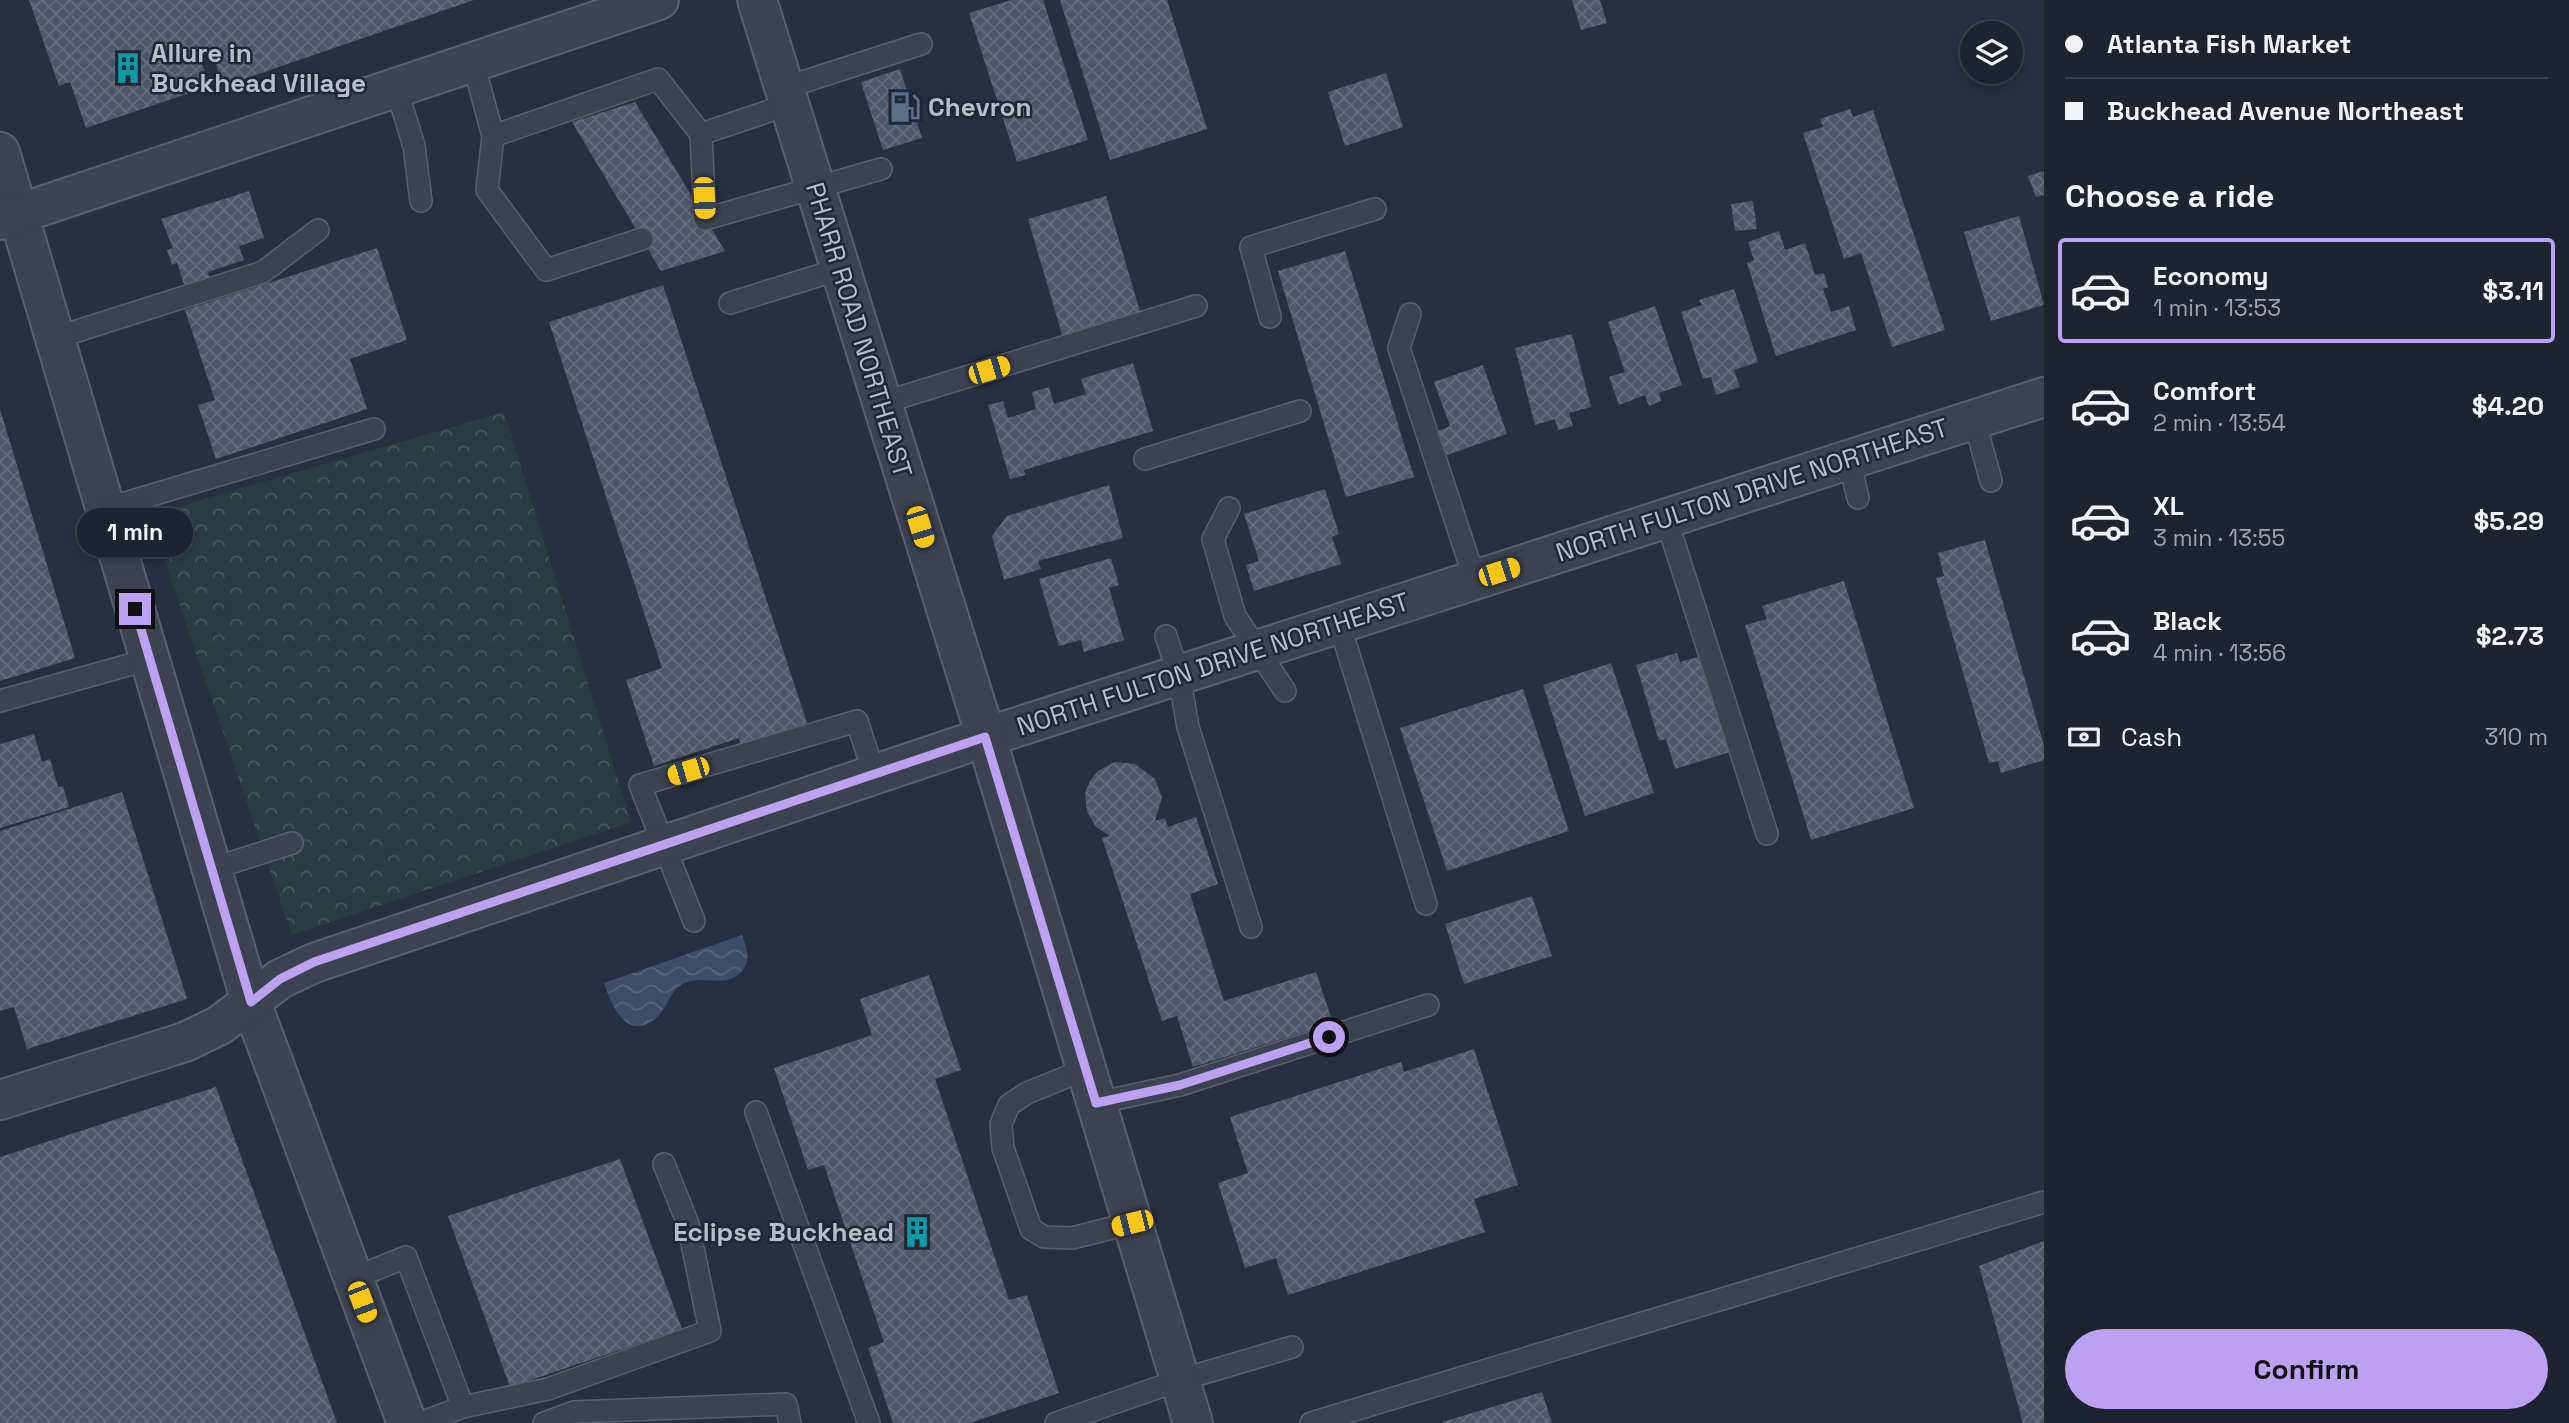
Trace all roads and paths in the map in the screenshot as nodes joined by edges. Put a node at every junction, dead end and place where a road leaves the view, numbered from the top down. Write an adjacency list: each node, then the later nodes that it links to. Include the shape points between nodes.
1 (659, 0): 4 (street)
2 (757, 0): 6 (street, PHARR ROAD NORTHEAST)
3 (921, 44): 6 (lane)
4 (473, 62): 5 (street); 8 (lane)
5 (396, 87): 12 (lane, via 414,146); 14 (street)
6 (787, 96): 7 (lane); 11 (street, PHARR ROAD NORTHEAST)
7 (701, 134): 8 (lane, via 658,79); 11 (lane, via 705,219)
8 (493, 136): 16 (lane, via 487,191 546,271)
9 (0, 152): 14 (street)
10 (881, 169): 11 (lane)
11 (816, 189): 17 (street, PHARR ROAD NORTHEAST)
12 (421, 201)
13 (1375, 209): 21 (lane, via 1251,247)
14 (9, 216): 22 (street)
15 (318, 230): 22 (lane, via 263,272)
16 (642, 239)
17 (840, 269): 18 (lane); 24 (street, PHARR ROAD NORTHEAST)
18 (730, 303)
19 (1196, 306): 24 (lane)
20 (1410, 314): 35 (lane, via 1399,348)
21 (1270, 317)
22 (55, 338): 33 (street)
23 (2044, 397): 26 (street, NORTH FULTON DRIVE NORTHEAST)
24 (882, 403): 43 (street, PHARR ROAD NORTHEAST)
25 (1300, 411): 29 (lane)
26 (1974, 419): 28 (street, NORTH FULTON DRIVE NORTHEAST); 30 (lane)
27 (374, 429): 33 (lane)
28 (1849, 459): 31 (lane); 34 (street, NORTH FULTON DRIVE NORTHEAST)
29 (1145, 460)
30 (1991, 481)
31 (1858, 498)
32 (1228, 508): 38 (lane, via 1213,539 1235,617)
33 (105, 509): 39 (street)
34 (1667, 518): 35 (street, NORTH FULTON DRIVE NORTHEAST); 45 (lane)
35 (1475, 580): 36 (street, NORTH FULTON DRIVE NORTHEAST)
36 (1339, 623): 38 (street, NORTH FULTON DRIVE NORTHEAST); 49 (lane)
37 (1166, 636): 40 (lane)
38 (1255, 650): 40 (street, NORTH FULTON DRIVE NORTHEAST); 41 (lane)
39 (150, 659): 42 (lane); 48 (street)
40 (1179, 675): 43 (street, NORTH FULTON DRIVE NORTHEAST); 51 (lane, via 1188,727)
41 (1284, 691)
42 (0, 701)
43 (985, 737): 44 (street, NORTH FULTON DRIVE NORTHEAST); 54 (street, PHARR ROAD NORTHEAST)
44 (874, 774): 47 (street, NORTH FULTON DRIVE NORTHEAST); 47 (lane, via 857,721 640,785)
45 (1767, 834)
46 (292, 843): 48 (lane)
47 (663, 845): 50 (lane); 52 (street, NORTH FULTON DRIVE NORTHEAST, via 314,962 280,979)
48 (212, 869): 52 (street)
49 (1426, 904)
50 (694, 921)
51 (1251, 927)
52 (251, 1002): 55 (street, NORTH FULTON DRIVE NORTHEAST, via 220,1025 185,1042); 60 (street)
53 (1428, 1005): 54 (lane, via 1180,1085)
54 (1091, 1086): 59 (street, PHARR ROAD NORTHEAST); 59 (lane, via 1027,1093 1009,1105 1001,1124 1003,1148 1031,1229 1044,1237 1072,1238)
55 (0, 1100)
56 (756, 1112): 68 (lane)
57 (664, 1164): 63 (lane, via 688,1224 710,1331 548,1389)
58 (2044, 1202): 71 (lane)
59 (1132, 1223): 62 (street, PHARR ROAD NORTHEAST)
60 (354, 1278): 63 (lane, via 406,1257); 64 (street)
61 (1292, 1348): 62 (lane)
62 (1180, 1380): 69 (lane); 70 (street, PHARR ROAD NORTHEAST)
63 (463, 1407): 65 (lane)
64 (407, 1423)
65 (420, 1423)
66 (544, 1423): 67 (lane, via 574,1412 751,1403 786,1404)
67 (790, 1423)
68 (869, 1423)
69 (1056, 1423)
70 (1193, 1423)
71 (1311, 1423)

